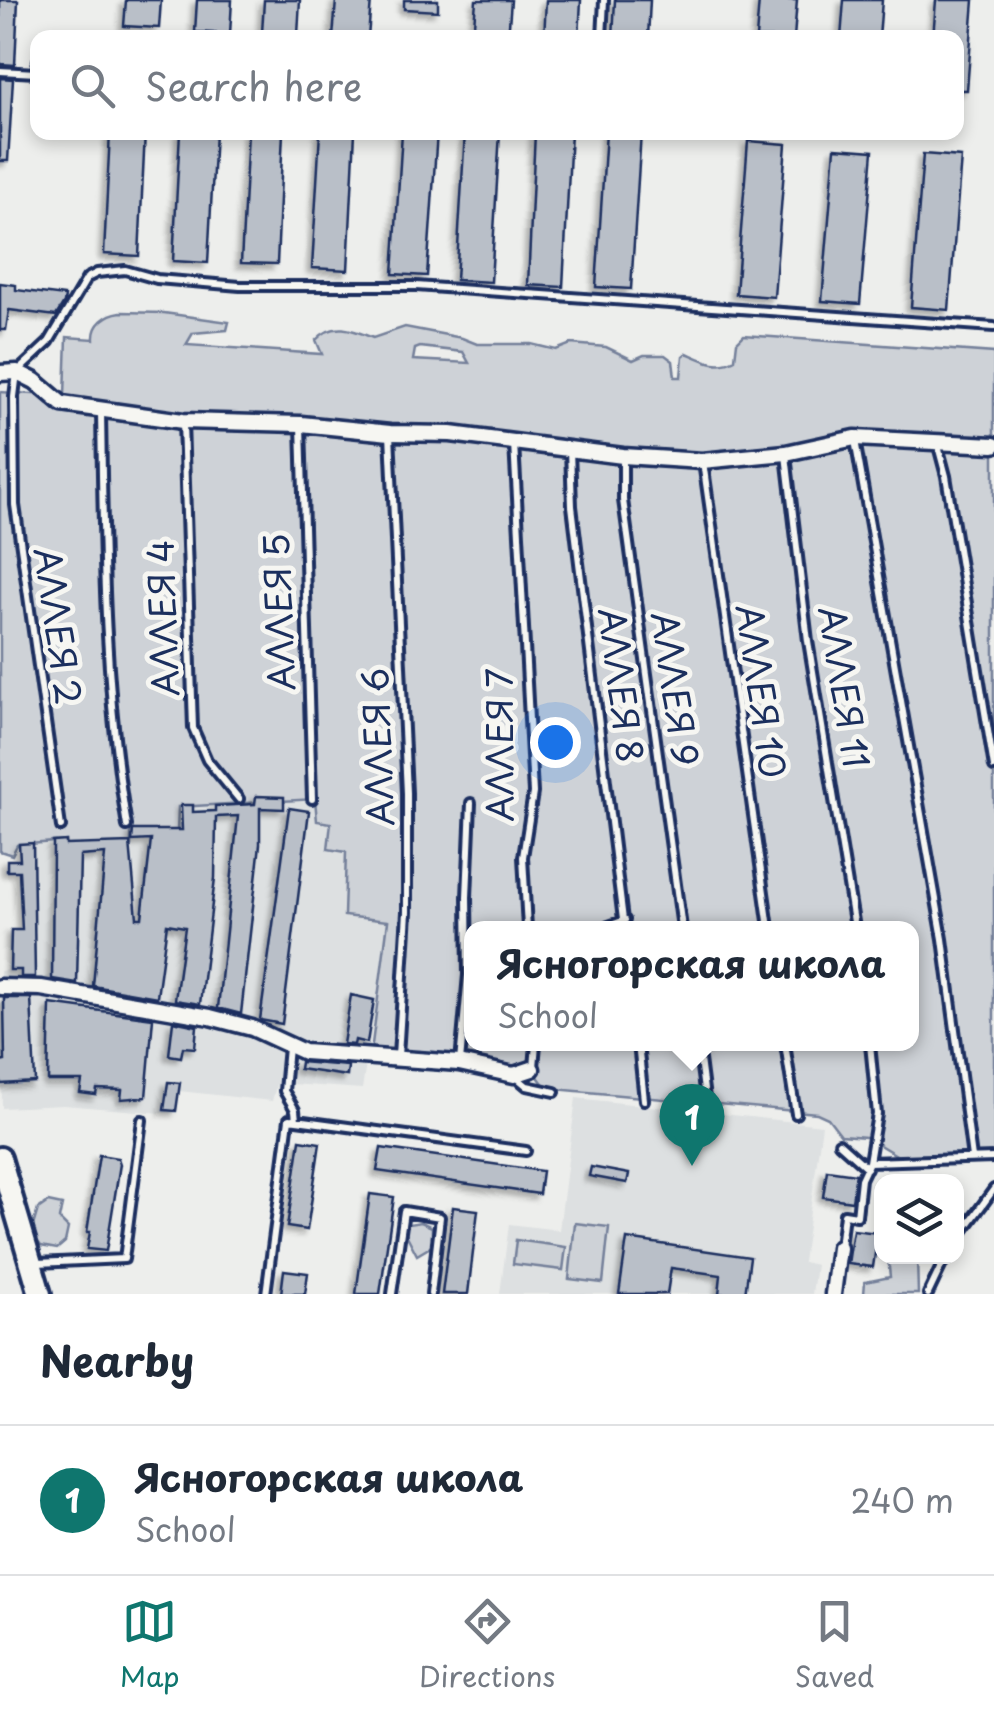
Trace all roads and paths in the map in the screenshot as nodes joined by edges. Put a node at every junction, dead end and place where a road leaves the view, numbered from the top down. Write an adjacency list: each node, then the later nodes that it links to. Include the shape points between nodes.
1 (604, 0): 2 (lane)
2 (602, 30)
3 (0, 71): 4 (lane)
4 (30, 73)
5 (994, 327): 6 (lane, via 416,286 240,286 125,270 87,278 50,342)
6 (17, 372): 7 (street); 8 (street, via 62,404); 26 (lane, АЛЛЕЯ 2, via 15,505)
7 (0, 373)
8 (101, 409): 9 (street); 25 (lane, via 111,692)
9 (183, 420): 10 (street); 22 (lane, АЛЛЕЯ 4, via 193,728 207,760)
10 (301, 424): 11 (street); 23 (lane, АЛЛЕЯ 5)
11 (390, 433): 13 (street); 41 (lane, АЛЛЕЯ 6, via 408,793)
12 (854, 438): 14 (street); 17 (street); 54 (lane, via 944,939)
13 (514, 441): 16 (street); 28 (lane, АЛЛЕЯ 7, via 532,794)
14 (937, 441): 15 (street); 20 (lane)
15 (994, 445)
16 (570, 448): 18 (street); 29 (lane, АЛЛЕЯ 8)
17 (786, 453): 19 (street); 32 (lane, АЛЛЕЯ 11, via 808,641)
18 (623, 456): 19 (street); 30 (lane, АЛЛЕЯ 9, via 623,500)
19 (702, 461): 31 (lane, АЛЛЕЯ 10)
20 (993, 754): 21 (lane)
21 (994, 767)
22 (239, 799)
23 (312, 799)
24 (471, 803): 27 (lane)
25 (126, 826)
26 (60, 827)
27 (469, 921)
28 (526, 921)
29 (624, 921)
30 (681, 921)
31 (768, 921)
32 (854, 921)
33 (0, 987): 35 (street, via 210,1017)
34 (464, 1019): 42 (lane)
35 (288, 1047): 41 (street); 50 (lane, via 284,1090)
36 (535, 1051): 43 (lane)
37 (639, 1051): 46 (lane)
38 (699, 1051): 47 (lane)
39 (786, 1051): 48 (lane)
40 (871, 1051): 56 (lane, via 877,1114)
41 (398, 1059): 42 (street)
42 (460, 1063): 44 (street)
43 (532, 1069): 44 (street)
44 (514, 1075): 45 (lane, via 527,1086)
45 (555, 1092)
46 (644, 1100)
47 (706, 1106)
48 (796, 1114)
49 (142, 1120): 61 (lane, via 124,1259)
50 (296, 1120): 52 (lane); 64 (lane, via 290,1120)
51 (839, 1143): 56 (lane)
52 (526, 1151)
53 (0, 1158): 57 (street)
54 (972, 1158): 55 (lane); 56 (lane)
55 (994, 1158)
56 (868, 1165): 60 (lane, via 857,1216 844,1214)
57 (3, 1188): 61 (street)
58 (994, 1189): 59 (lane)
59 (964, 1230)
60 (840, 1248): 67 (street)
61 (30, 1264): 63 (street)
62 (942, 1264): 68 (lane)
63 (40, 1294)
64 (266, 1294)
65 (392, 1294): 66 (lane, via 404,1212 440,1217)
66 (431, 1294)
67 (833, 1294)
68 (928, 1294)

